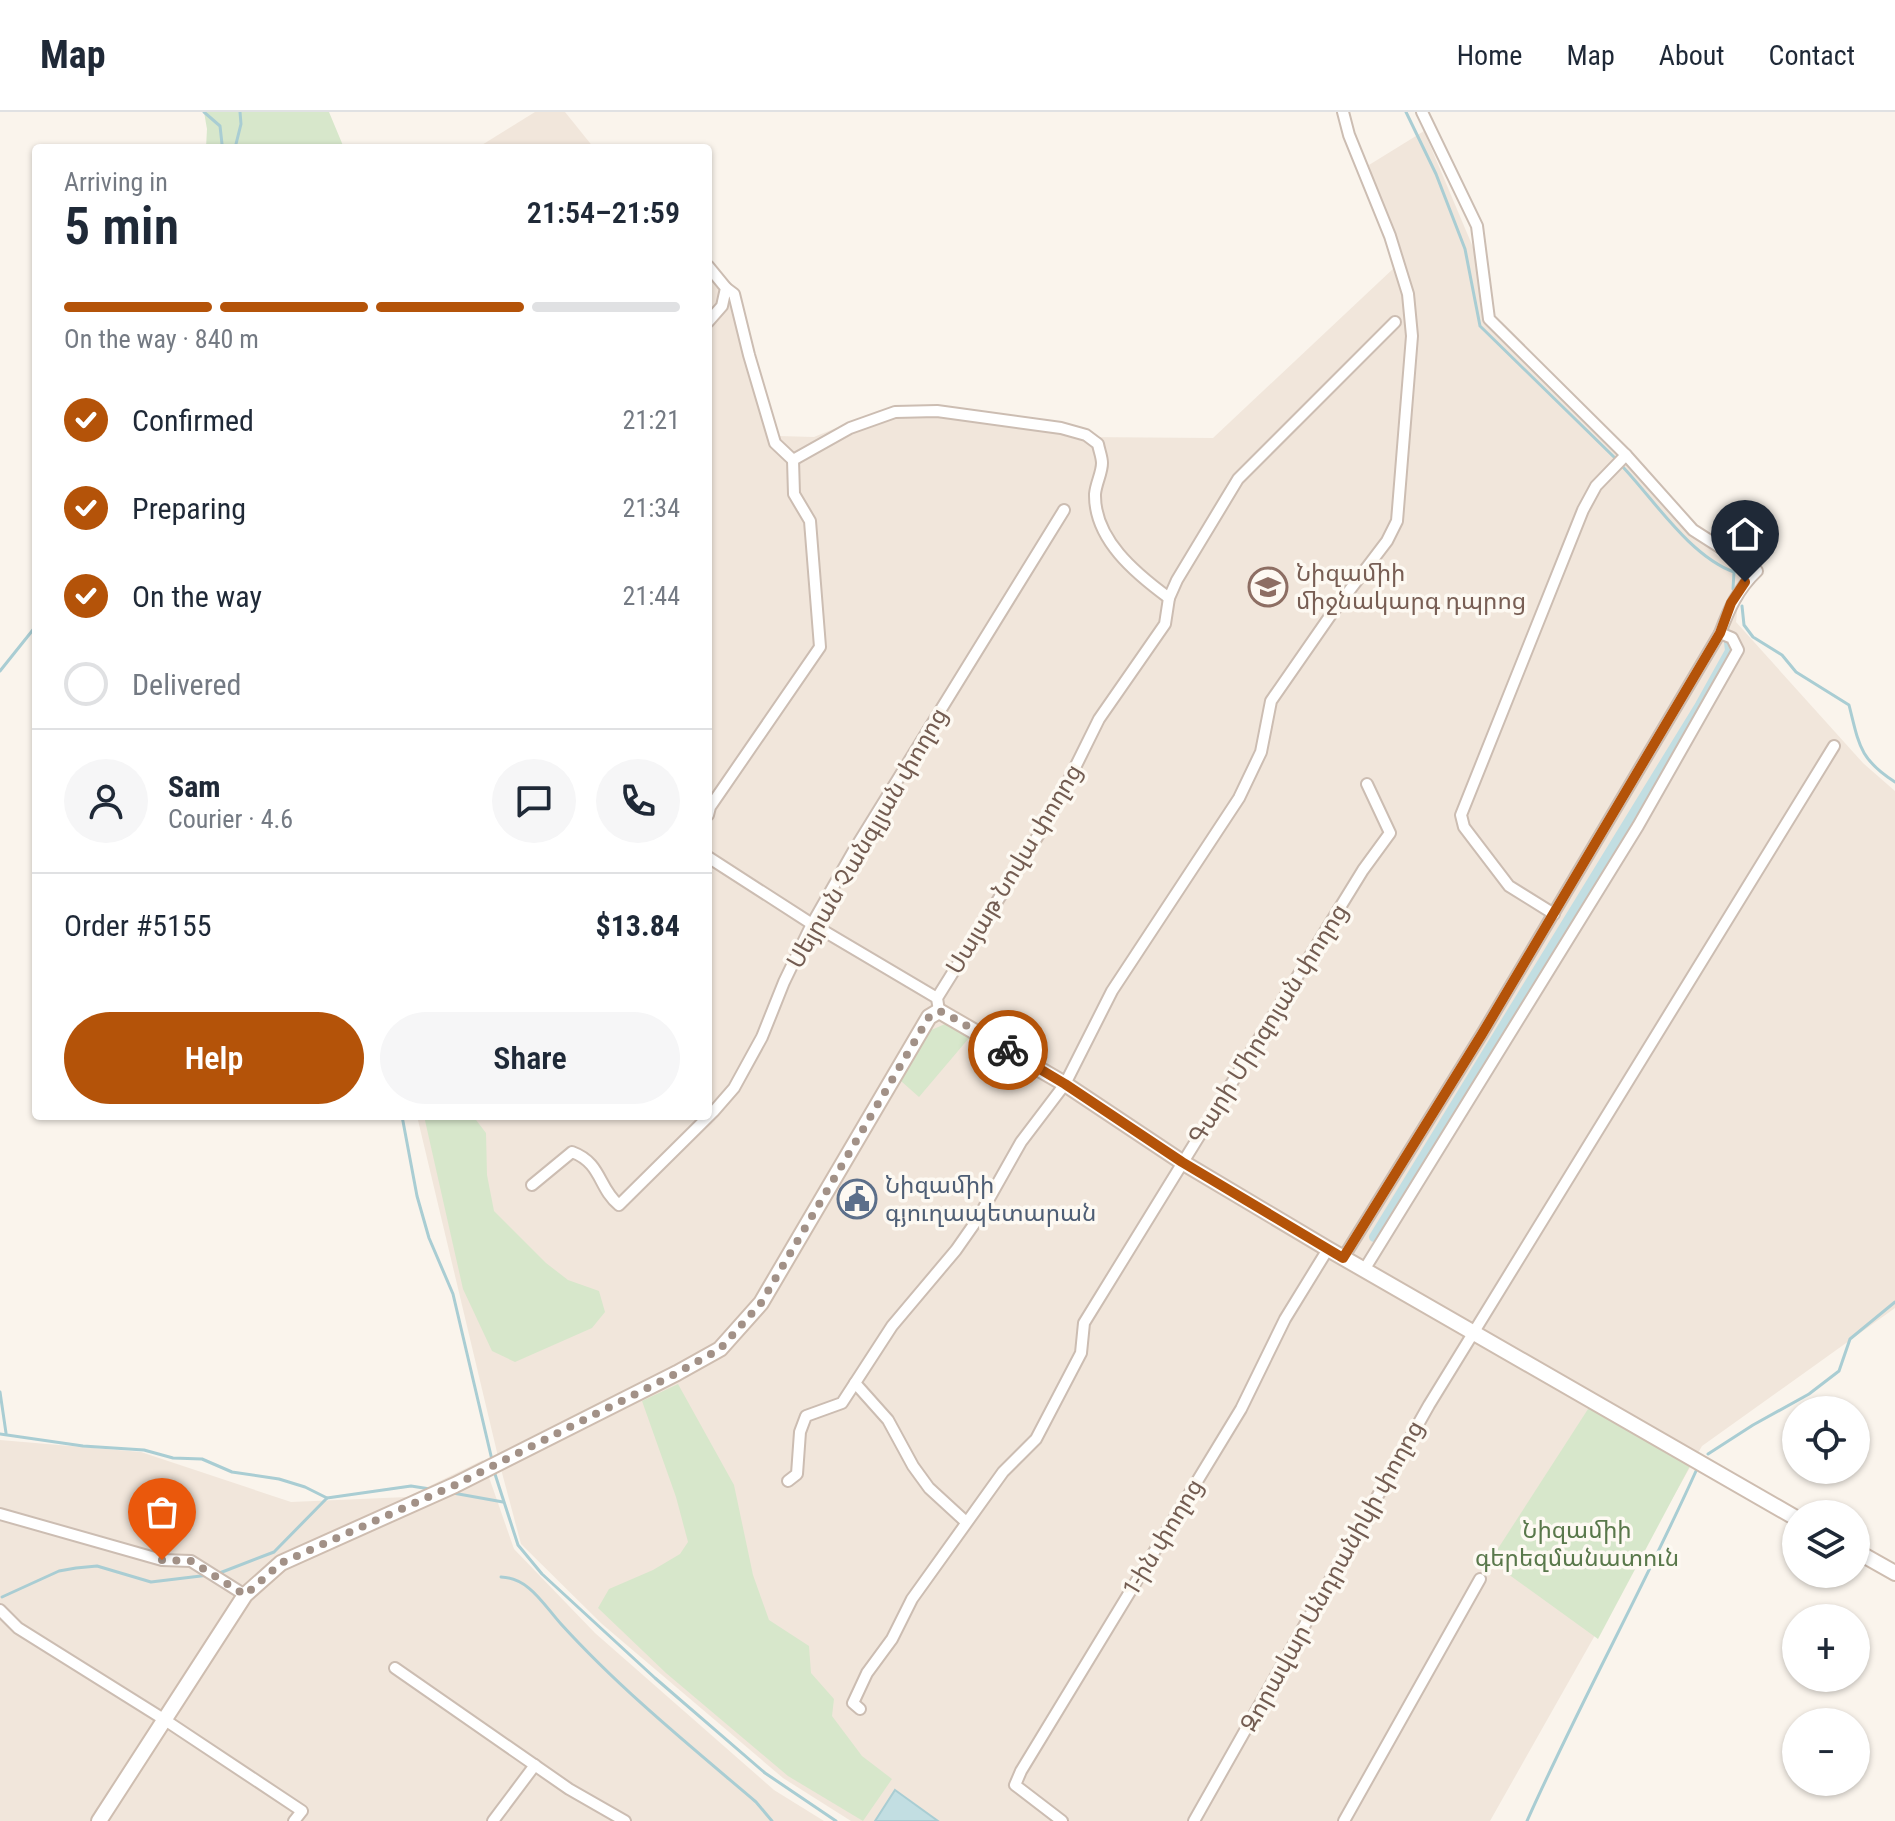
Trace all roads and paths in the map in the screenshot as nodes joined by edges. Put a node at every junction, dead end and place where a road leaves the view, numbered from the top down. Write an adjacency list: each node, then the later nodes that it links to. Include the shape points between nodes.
1 (1343, 112): 21 (street, via 1408,294 1412,336 1397,521 1271,701 1261,752 1239,798 1112,991)
2 (1422, 112): 7 (street, via 1477,226 1489,319)
3 (712, 271): 4 (street)
4 (726, 288): 5 (street, via 722,306); 8 (street, via 734,294 775,443)
5 (712, 317)
6 (1395, 322): 10 (street, Սայաթ Նովա փողոց, via 1238,479)
7 (1626, 455): 11 (street, via 1693,530 1757,571 1731,603); 16 (street, via 1596,486 1583,510 1461,815 1464,827 1509,886)
8 (793, 460): 10 (street, via 850,428 895,412 937,411 1086,435 1098,444 1102,464 1096,511 1108,538); 14 (street, via 794,494 810,521 820,647)
9 (1064, 510): 17 (street, Սեյրան Չանգլյան փողոց)
10 (1169, 598): 18 (street, Սայաթ Նովա փողոց, via 1165,624 1099,719 1054,810)
11 (1720, 633): 16 (street); 20 (street, via 1732,638 1738,650 1638,826)
12 (1834, 746): 29 (street, Զորավար Անդրանիկի փողոց)
13 (1367, 784): 24 (street, Գարի Միրզոյան փողոց, via 1390,833)
14 (712, 804)
15 (712, 860): 17 (street)
16 (1554, 914): 19 (street)
17 (812, 924): 18 (street); 22 (street, Սեյրան Չանգլյան փողոց, via 762,1037 734,1088)
18 (938, 1005): 21 (main road); 38 (main road, Սայաթ Նովա փողոց, via 761,1303 720,1349 455,1485 281,1563)
19 (1482, 1034): 20 (street); 27 (street)
20 (1501, 1045): 28 (street)
21 (1065, 1084): 24 (main road); 30 (street, via 1021,1142 956,1250 892,1326)
22 (712, 1113)
23 (705, 1120): 25 (street, Սեյրան Չանգլյան փողոց, via 619,1205 587,1157 572,1152)
24 (1182, 1162): 26 (main road); 34 (street, Գարի Միրզոյան փողոց, via 1084,1323 1081,1353 1036,1439)
25 (532, 1185)
26 (1328, 1249): 27 (main road); 48 (street, 1-ին փողոց, via 1285,1319 1241,1409 1021,1771 1015,1785)
27 (1343, 1258): 28 (main road)
28 (1364, 1270): 29 (main road)
29 (1473, 1333): 32 (main road); 49 (street, Զորավար Անդրանիկի փողոց)
30 (855, 1383): 31 (street, via 842,1403 806,1416 797,1474); 34 (street, via 888,1420 929,1488)
31 (788, 1481)
32 (1782, 1510)
33 (0, 1514): 38 (street, via 162,1560 191,1561)
34 (966, 1522): 41 (street, Գարի Միրզոյան փողոց, via 867,1673 853,1703)
35 (1870, 1559): 36 (main road)
36 (1895, 1573)
37 (1480, 1579): 50 (street)
38 (245, 1595): 42 (main road, Սայաթ Նովա փողոց)
39 (0, 1610): 42 (street, via 18,1628)
40 (395, 1668): 43 (street)
41 (860, 1709)
42 (165, 1720): 44 (main road, Սայաթ Նովա փողոց); 45 (street, via 302,1811)
43 (535, 1765): 46 (street); 47 (street)
44 (99, 1821)
45 (294, 1821)
46 (493, 1821)
47 (625, 1821)
48 (1062, 1821)
49 (1194, 1821)
50 (1344, 1821)

